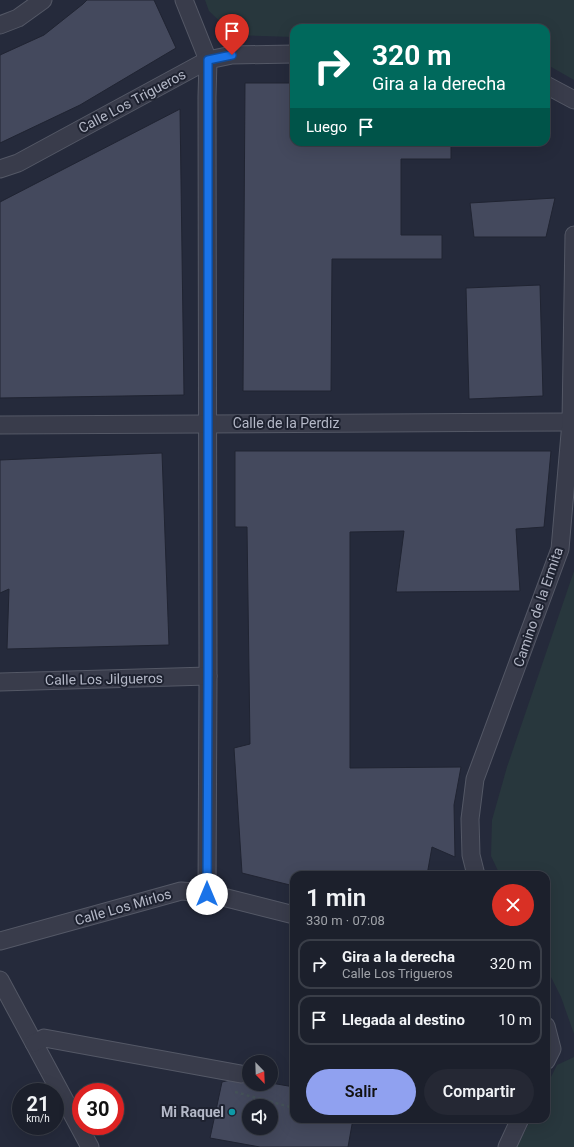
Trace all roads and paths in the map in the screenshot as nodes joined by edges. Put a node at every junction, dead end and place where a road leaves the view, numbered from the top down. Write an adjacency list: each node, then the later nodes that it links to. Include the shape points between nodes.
1 (43, 0): 3 (street, via 18,18)
2 (184, 0): 5 (street)
3 (0, 25)
4 (290, 54): 5 (street, Calle Los Trigueros, via 232,55)
5 (208, 60): 8 (street, Calle Los Trigueros, via 18,163); 11 (street)
6 (550, 87): 7 (street)
7 (574, 100)
8 (0, 169)
9 (574, 235): 10 (street, Camino de la Ermita)
10 (571, 422): 11 (street, Calle de la Perdiz); 15 (street, Camino de la Ermita, via 560,549 475,779 470,819 471,855)
11 (208, 424): 12 (street, Calle de la Perdiz); 13 (street)
12 (0, 425)
13 (208, 676): 14 (street, Calle Los Jilgueros); 16 (street)
14 (0, 682)
15 (475, 871)
16 (207, 894): 17 (street, Calle Los Mirlos); 18 (street, Calle Los Mirlos, via 181,891)
17 (290, 914)
18 (0, 941)
19 (0, 980): 21 (street)
20 (550, 1041): 22 (street, via 552,1048)
21 (34, 1043): 23 (street, via 44,1038); 29 (street)
22 (550, 1052)
23 (241, 1074)
24 (235, 1092): 25 (path)
25 (261, 1099)
26 (278, 1104): 27 (path)
27 (290, 1107)
28 (518, 1123): 30 (street)
29 (90, 1147)
30 (507, 1147)

